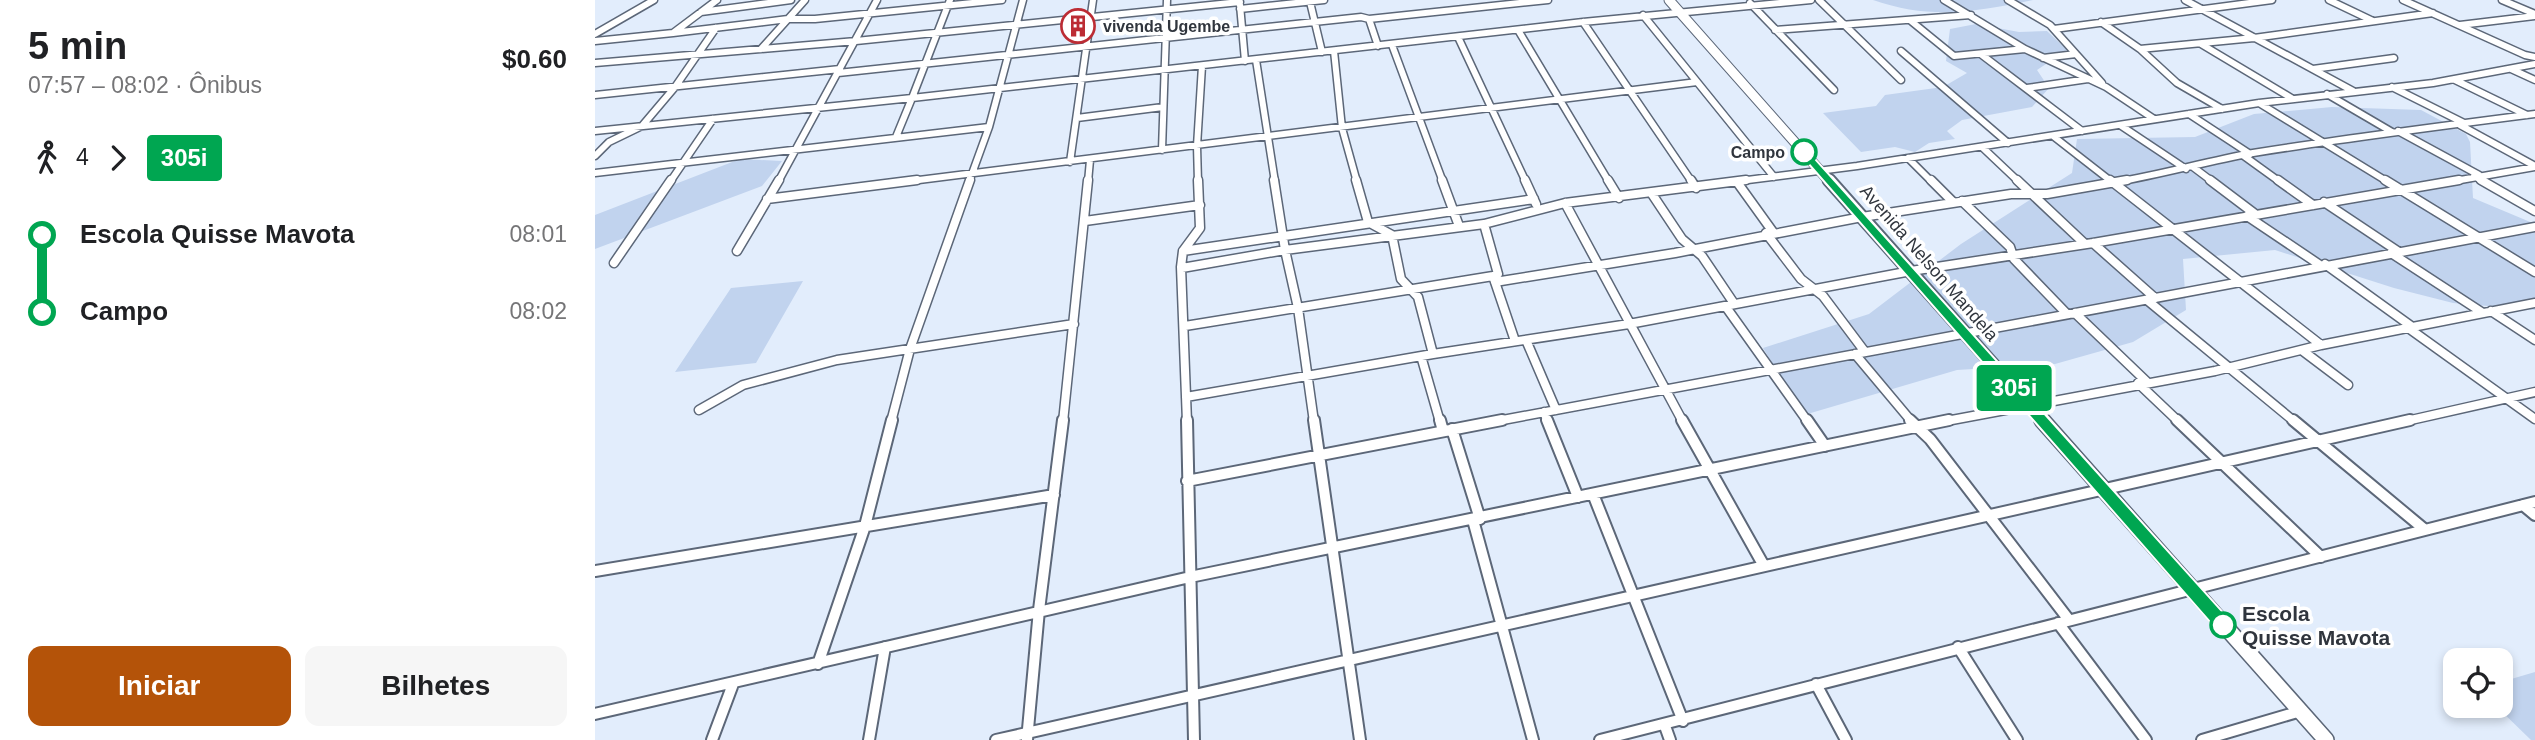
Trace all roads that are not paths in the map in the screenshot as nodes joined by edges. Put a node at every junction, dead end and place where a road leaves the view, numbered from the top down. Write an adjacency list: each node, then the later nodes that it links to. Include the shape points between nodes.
1 (654, 0): 54 (street)
2 (717, 0): 30 (street)
3 (791, 0): 30 (street)
4 (805, 0): 37 (street)
5 (877, 0): 31 (street)
6 (1002, 0): 25 (street)
7 (1023, 0): 44 (street)
8 (1093, 0): 36 (street)
9 (1167, 0): 28 (street)
10 (1324, 0): 23 (street)
11 (1548, 0): 38 (street)
12 (1669, 0): 29 (street, Avenida Nelson Mandela)
13 (1811, 0): 24 (street)
14 (1819, 0): 45 (street)
15 (1944, 0): 34 (street)
16 (2008, 0): 48 (street)
17 (2185, 0): 27 (street)
18 (2273, 0): 22 (street)
19 (2329, 0): 40 (street)
20 (2403, 0): 32 (street)
21 (2502, 0): 35 (street)
22 (2259, 1): 27 (street)
23 (1310, 2): 26 (street); 41 (street)
24 (1749, 2): 29 (street); 51 (street)
25 (949, 3): 31 (street); 53 (street)
26 (1240, 4): 28 (street); 49 (street)
27 (2201, 9): 43 (street); 57 (street)
28 (1167, 10): 36 (street); 56 (street)
29 (1679, 12): 33 (street); 144 (street, Avenida Nelson Mandela)
30 (696, 13): 52 (street)
31 (871, 13): 37 (street); 59 (street)
32 (2433, 13): 40 (street); 46 (street)
33 (1643, 15): 42 (street); 94 (street)
34 (1971, 15): 39 (street); 66 (street)
35 (2535, 15): 46 (street)
36 (1091, 18): 44 (street); 63 (street)
37 (788, 19): 47 (street); 64 (street)
38 (1369, 19): 41 (street); 62 (street)
39 (1911, 21): 45 (street); 73 (street, via 1950,55)
40 (2375, 21): 57 (street)
41 (1314, 22): 49 (street); 69 (street)
42 (1583, 22): 50 (street); 100 (street)
43 (2101, 22): 48 (street); 65 (street)
44 (1015, 25): 53 (street); 72 (street)
45 (1845, 26): 51 (street); 92 (street)
46 (2459, 26): 74 (street)
47 (716, 28): 52 (street); 70 (street)
48 (2054, 29): 71 (street)
49 (1241, 30): 56 (street); 78 (street)
50 (1518, 30): 55 (street); 106 (street)
51 (1775, 30): 101 (street)
52 (673, 33): 58 (street)
53 (936, 33): 59 (street); 80 (street)
54 (595, 34)
55 (1458, 37): 61 (street); 111 (street)
56 (1166, 38): 63 (street); 86 (street)
57 (2254, 38): 60 (street); 84 (street)
58 (595, 41)
59 (856, 41): 64 (street); 87 (street)
60 (2200, 44): 65 (street); 107 (street)
61 (1392, 45): 62 (street); 115 (street)
62 (1378, 46): 67 (street)
63 (1088, 47): 72 (street); 89 (street)
64 (761, 49): 70 (street)
65 (2140, 49): 112 (street, via 2173,80)
66 (2025, 50): 73 (street); 76 (street)
67 (1334, 51): 69 (street); 123 (street)
68 (1901, 51): 131 (street)
69 (1322, 52): 78 (street)
70 (700, 53): 79 (street); 96 (street)
71 (2076, 54): 76 (street); 88 (street)
72 (1007, 55): 80 (street); 99 (street)
73 (1982, 55): 98 (street)
74 (2525, 55): 75 (street); 82 (street)
75 (2535, 57)
76 (2043, 58): 90 (street)
77 (2394, 58): 84 (street)
78 (1250, 61): 83 (street); 127 (street)
79 (595, 63)
80 (925, 64): 87 (street); 105 (street)
81 (2535, 64): 82 (street)
82 (2526, 65): 85 (street)
83 (1202, 66): 86 (street); 132 (street)
84 (2313, 69): 102 (street)
85 (2511, 69): 91 (street); 93 (street)
86 (1164, 70): 89 (street); 109 (street)
87 (839, 71): 96 (street); 110 (street)
88 (2097, 77): 90 (street); 97 (street)
89 (1083, 79): 99 (street); 116 (street)
90 (2088, 79): 97 (street); 98 (street)
91 (2454, 79): 95 (street); 114 (street)
92 (1901, 80)
93 (2535, 80)
94 (1697, 82): 100 (street); 148 (street)
95 (2392, 86): 102 (street); 119 (street)
96 (675, 87): 104 (street); 121 (street)
97 (2106, 87): 118 (street)
98 (2027, 88): 125 (street)
99 (998, 89): 105 (street); 122 (street)
100 (1631, 90): 106 (street); 151 (street)
101 (1834, 90)
102 (2353, 91): 103 (street)
103 (2327, 94): 107 (street); 126 (street)
104 (595, 95)
105 (912, 98): 110 (street); 129 (street)
106 (1561, 99): 111 (street); 155 (street)
107 (2293, 99): 108 (street)
108 (2259, 103): 112 (street); 130 (street)
109 (1163, 107): 116 (street); 135 (street)
110 (820, 108): 117 (street); 134 (street)
111 (1491, 108): 115 (street); 157 (street)
112 (2222, 109): 113 (street)
113 (2189, 114): 118 (street); 136 (street)
114 (2533, 116): 119 (street)
115 (1418, 117): 123 (street); 165 (street)
116 (1077, 118): 141 (street)
117 (713, 119): 121 (street); 140 (street)
118 (2154, 120): 120 (street)
119 (2462, 124): 126 (street); 142 (street)
120 (2120, 125): 125 (street); 143 (street)
121 (642, 126): 124 (street); 137 (street, via 609,142)
122 (989, 127): 129 (street); 146 (street)
123 (1342, 128): 127 (street); 169 (street)
124 (595, 131)
125 (2082, 131): 128 (street)
126 (2395, 131): 130 (street); 147 (street)
127 (1269, 136): 132 (street); 175 (street)
128 (2053, 136): 131 (street); 150 (street)
129 (896, 137): 134 (street)
130 (2323, 142): 136 (street); 152 (street)
131 (2008, 143): 133 (street)
132 (1197, 146): 135 (street); 161 (street)
133 (1982, 147): 138 (street); 154 (street)
134 (798, 148): 140 (street); 156 (street)
135 (1162, 150): 139 (street)
136 (2247, 155): 143 (street); 162 (street)
137 (595, 156)
138 (1907, 158): 144 (street); 158 (street)
139 (1090, 160): 141 (street); 168 (street)
140 (685, 162): 145 (street); 185 (street)
141 (1070, 162): 146 (street)
142 (2535, 166): 147 (street)
143 (2190, 168): 150 (street); 166 (street)
144 (1821, 171): 148 (street); 167 (street, Avenida Nelson Mandela)
145 (595, 173)
146 (973, 174): 156 (street); 210 (street)
147 (2477, 176): 152 (street); 164 (street)
148 (1774, 177): 149 (street)
149 (1737, 182): 151 (street); 174 (street)
150 (2114, 183): 154 (street); 173 (street)
151 (1696, 188): 153 (street)
152 (2401, 189): 159 (street); 177 (street)
153 (1652, 194): 155 (street); 179 (street, via 1682,239)
154 (2033, 194): 158 (street); 178 (street)
155 (1619, 198): 160 (street)
156 (767, 199): 181 (street)
157 (1534, 199): 163 (street); 165 (street)
158 (1957, 202): 167 (street); 184 (street, via 2010,247)
159 (2324, 202): 162 (street); 183 (street)
160 (1565, 203): 163 (street); 186 (street)
161 (1199, 205): 168 (street); 182 (street, via 1200,228)
162 (2313, 205): 166 (street)
163 (1538, 208): 170 (street)
164 (2535, 211)
165 (1454, 212): 169 (street); 171 (street)
166 (2251, 215): 173 (street); 187 (street)
167 (1862, 216): 174 (street); 189 (street, Avenida Nelson Mandela)
168 (1085, 221): 201 (street)
169 (1368, 222): 175 (street); 176 (street)
170 (1484, 224): 171 (street); 191 (street, via 1498,274)
171 (1459, 226): 176 (street)
172 (2535, 226): 177 (street)
173 (2173, 229): 178 (street); 192 (street)
174 (1769, 233): 179 (street); 193 (street, via 1801,279)
175 (1283, 235): 180 (street); 182 (street)
176 (1392, 235): 180 (street); 194 (street, via 1401,279)
177 (2478, 237): 183 (street); 190 (street)
178 (2089, 244): 184 (street); 195 (street)
179 (1695, 249): 186 (street); 197 (street)
180 (1285, 250): 188 (street); 198 (street)
181 (737, 251)
182 (1183, 251): 188 (street)
183 (2395, 253): 187 (street); 199 (street)
184 (2012, 255): 189 (street); 200 (street)
185 (614, 263)
186 (1597, 265): 191 (street); 202 (street)
187 (2323, 265): 192 (street); 204 (street)
188 (1182, 268): 203 (street)
189 (1911, 271): 193 (street); 205 (street, Avenida Nelson Mandela)
190 (2535, 272)
191 (1494, 279): 194 (street); 208 (street)
192 (2239, 280): 195 (street); 209 (street)
193 (1814, 288): 197 (street); 212 (street)
194 (1410, 289): 198 (street); 213 (street, via 1418,297)
195 (2151, 299): 200 (street); 215 (street)
196 (2535, 303): 199 (street)
197 (1730, 305): 202 (street); 216 (street)
198 (1298, 308): 203 (street); 217 (street)
199 (2487, 312): 204 (street); 207 (street)
200 (2071, 313): 205 (street); 218 (street)
201 (1074, 324): 210 (street); 239 (street)
202 (1629, 324): 206 (street); 220 (street)
203 (1185, 326): 222 (street)
204 (2409, 327): 209 (street); 223 (street)
205 (1965, 333): 212 (street); 224 (street, Avenida Nelson Mandela)
206 (1526, 340): 208 (street); 226 (street)
207 (2535, 340)
208 (1515, 341): 213 (street)
209 (2321, 345): 211 (street)
210 (909, 349): 225 (street, via 837,360 750,383); 246 (street)
211 (2303, 351): 215 (street); 219 (street)
212 (1860, 353): 216 (street); 229 (street, via 1903,414)
213 (1433, 354): 214 (street)
214 (1421, 356): 217 (street); 230 (street)
215 (2230, 367): 218 (street); 231 (street)
216 (1771, 370): 220 (street); 232 (street)
217 (1308, 376): 222 (street); 233 (street)
218 (2142, 383): 224 (street); 234 (street)
219 (2348, 385)
220 (1664, 390): 226 (street); 235 (street)
221 (2535, 392): 223 (street)
222 (1186, 397): 236 (street)
223 (2507, 399): 228 (street); 231 (street)
224 (2028, 404): 229 (street); 237 (street, Avenida Nelson Mandela)
225 (699, 410)
226 (1556, 410): 227 (street)
227 (1544, 412): 230 (street); 240 (street)
228 (2535, 419)
229 (1918, 427): 232 (street); 244 (street)
230 (1447, 430): 233 (street); 245 (street)
231 (2319, 440): 234 (street); 247 (street)
232 (1825, 446): 235 (street)
233 (1320, 455): 236 (street); 248 (street)
234 (2222, 462): 237 (street); 249 (street)
235 (1709, 470): 238 (street); 250 (street)
236 (1187, 481): 252 (street)
237 (2104, 489): 244 (street); 253 (street, Avenida Nelson Mandela)
238 (1593, 494): 240 (street); 254 (street)
239 (1054, 495): 246 (street); 255 (street)
240 (1578, 497): 245 (street)
241 (2535, 502): 242 (street)
242 (2523, 505): 243 (street); 247 (street)
243 (2535, 514)
244 (1989, 516): 250 (street); 256 (street)
245 (1476, 519): 248 (street); 257 (street)
246 (865, 526): 251 (street); 261 (street)
247 (2424, 529): 249 (street)
248 (1333, 547): 252 (street); 260 (street)
249 (2321, 557): 253 (street)
250 (1764, 566): 254 (street)
251 (595, 571)
252 (1191, 577): 255 (street); 264 (street)
253 (2193, 591): 256 (street); 265 (street, Avenida Nelson Mandela)
254 (1633, 595): 257 (street); 267 (street)
255 (1039, 610): 258 (street); 269 (street)
256 (2063, 622): 259 (street); 280 (street)
257 (1501, 625): 260 (street); 275 (street)
258 (884, 647): 261 (street); 271 (street)
259 (1958, 647): 263 (street); 279 (street)
260 (1349, 660): 264 (street); 274 (street)
261 (818, 664): 262 (street)
262 (733, 684): 266 (street); 270 (street)
263 (1816, 684): 267 (street); 278 (street)
264 (1193, 695): 269 (street); 273 (street)
265 (2301, 711): 281 (street); 282 (street, Avenida Nelson Mandela)
266 (595, 714)
267 (1683, 721): 268 (street)
268 (1665, 726): 276 (street); 277 (street)
269 (1027, 736): 272 (street)
270 (712, 740)
271 (869, 740)
272 (996, 740)
273 (1194, 740)
274 (1360, 740)
275 (1533, 740)
276 (1600, 740)
277 (1670, 740)
278 (1846, 740)
279 (2017, 740)
280 (2145, 740)
281 (2202, 740)
282 (2326, 740)

